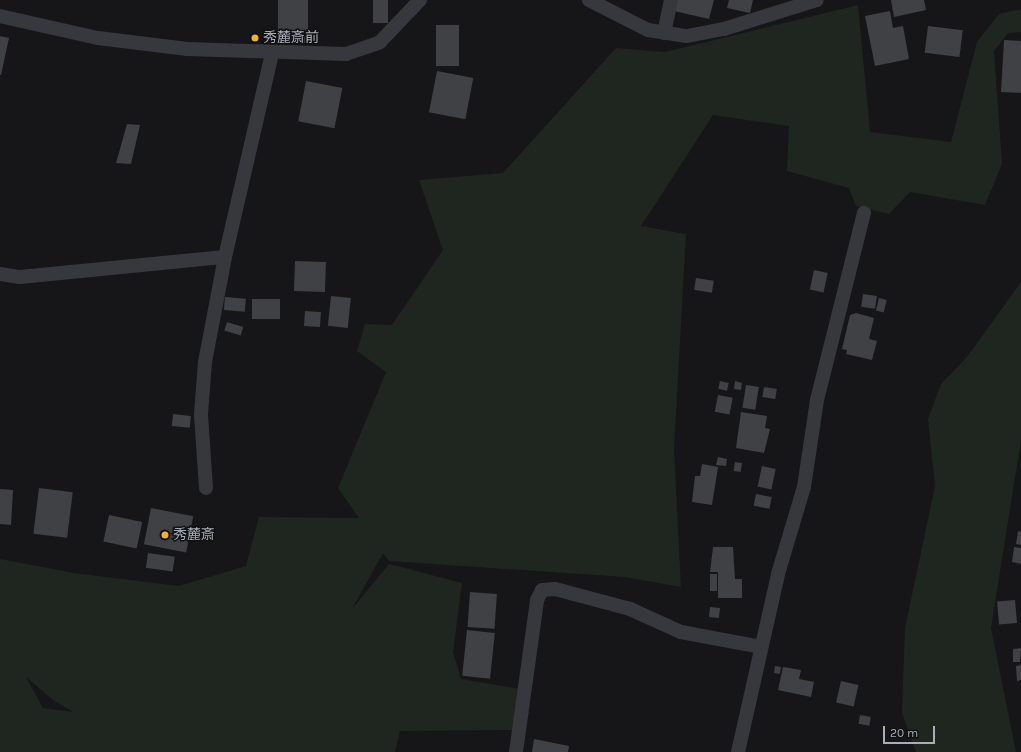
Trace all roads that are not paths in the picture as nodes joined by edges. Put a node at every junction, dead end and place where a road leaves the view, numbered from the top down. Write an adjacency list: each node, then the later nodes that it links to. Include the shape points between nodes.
1 (420, 0): 7 (street, via 380,42 346,54)
2 (589, 0): 6 (street, via 648,30)
3 (671, 0): 6 (street)
4 (817, 0): 6 (street, via 724,29 687,36)
5 (0, 16): 7 (street, via 98,38 187,49)
6 (664, 33)
7 (272, 53): 9 (street)
8 (864, 213): 12 (street, via 817,400 804,487)
9 (225, 257): 10 (street, via 20,277); 11 (street, via 205,362 201,414)
10 (0, 274)
11 (206, 488)
12 (761, 647): 13 (street, via 681,632 630,609 555,589 542,590 537,600); 14 (street)
13 (516, 752)
14 (738, 752)

